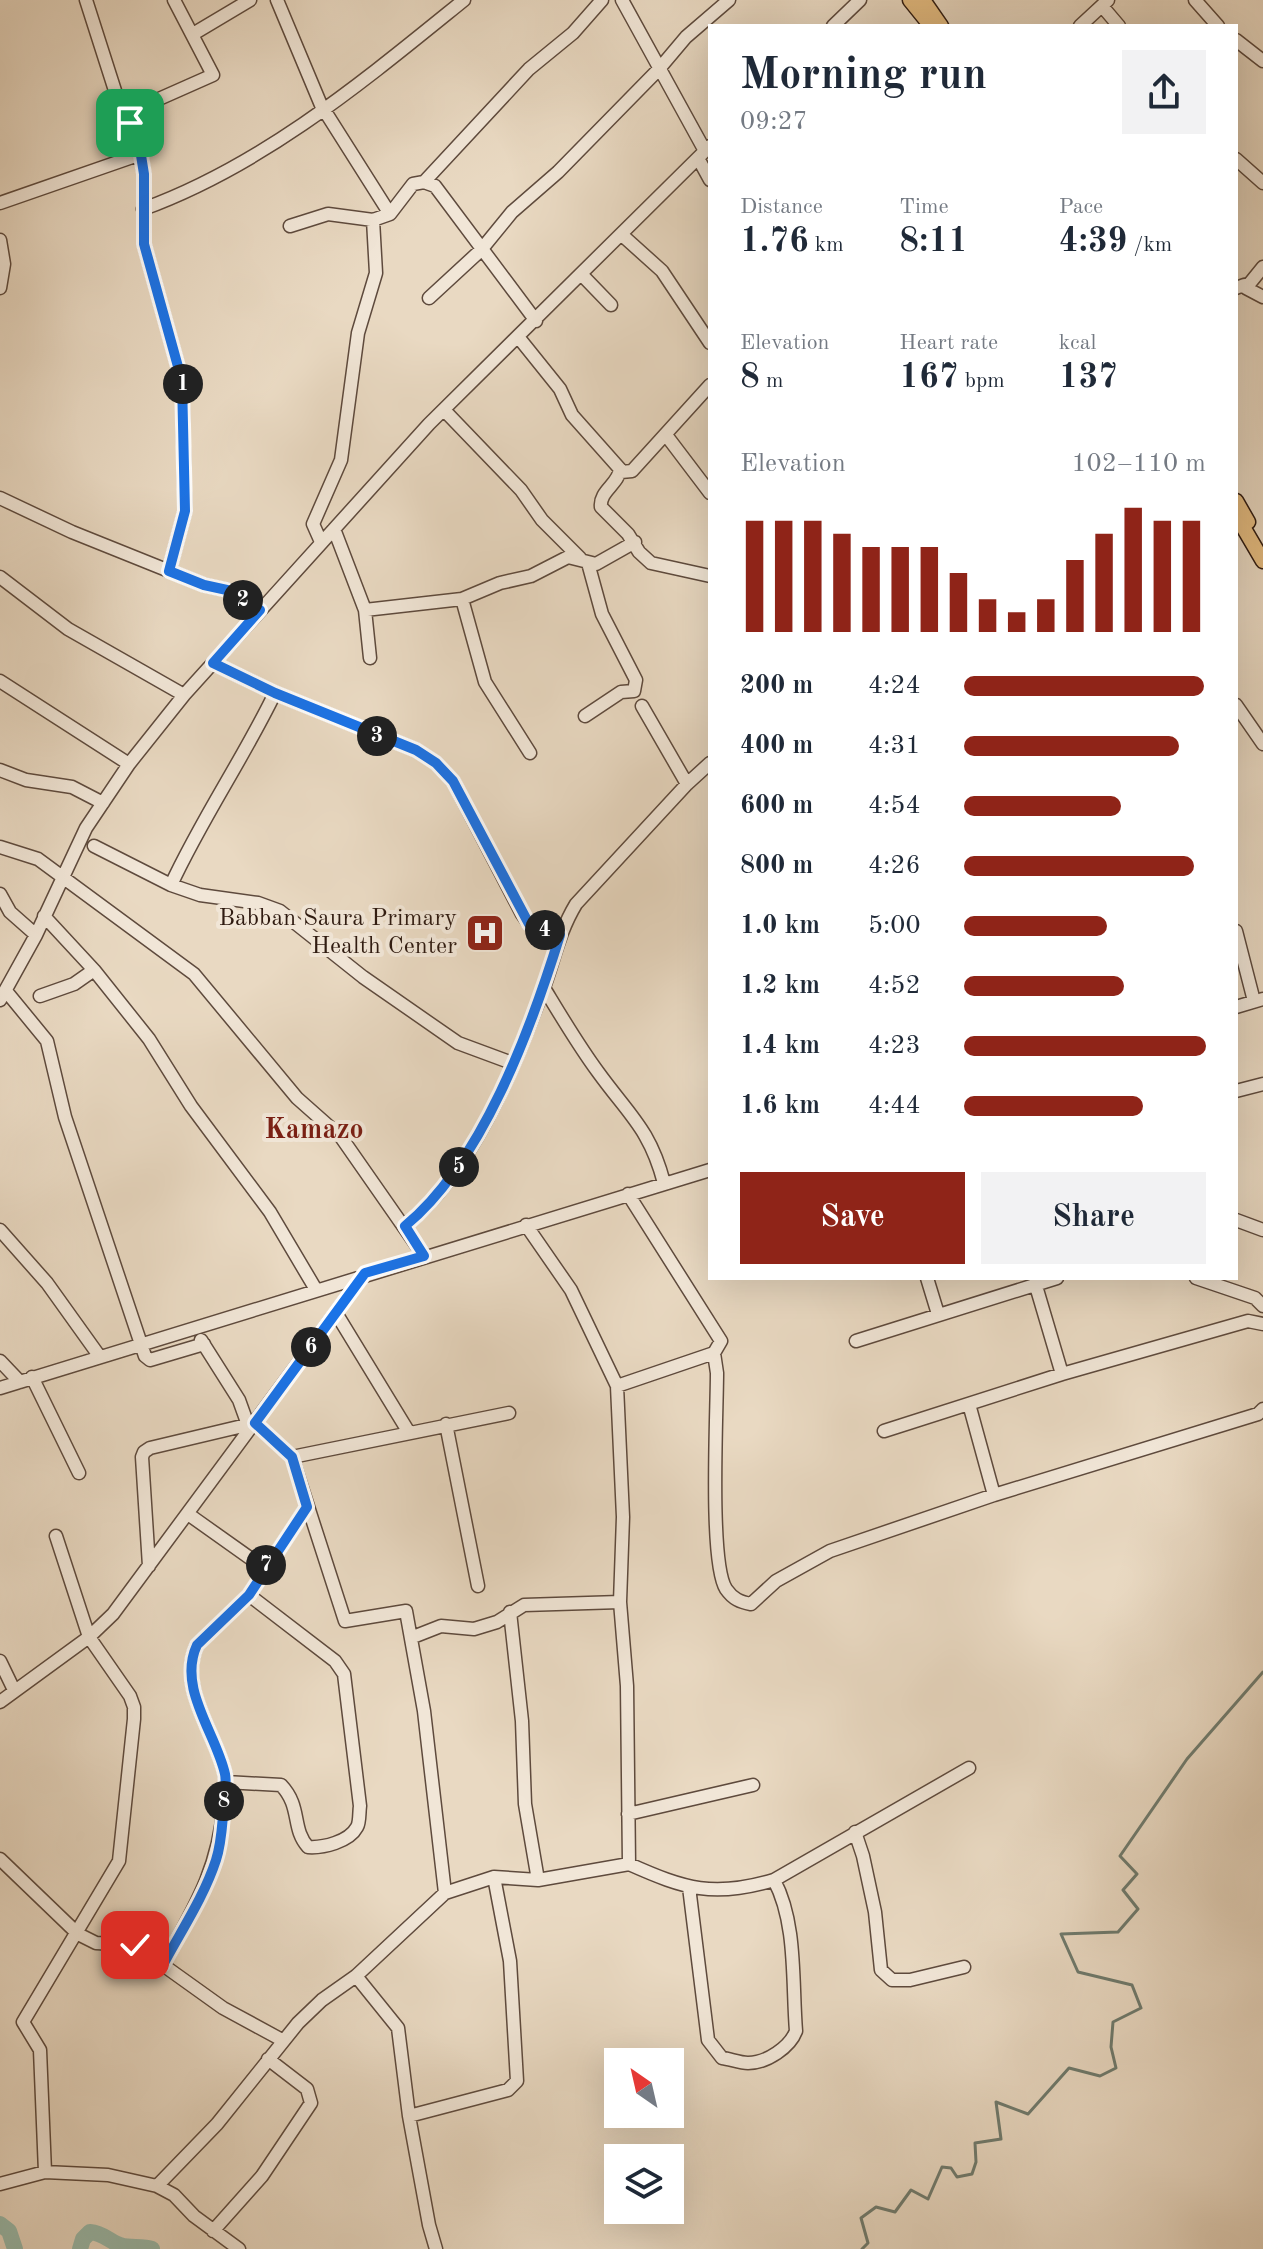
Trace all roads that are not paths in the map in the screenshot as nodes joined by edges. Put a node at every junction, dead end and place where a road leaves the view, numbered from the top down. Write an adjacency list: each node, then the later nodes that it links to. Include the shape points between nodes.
1 (86, 0): 25 (street)
2 (174, 0): 20 (street)
3 (250, 0): 20 (street)
4 (277, 0): 24 (street)
5 (464, 0): 24 (street)
6 (602, 0): 29 (street)
7 (622, 0): 23 (street)
8 (729, 0): 23 (street)
9 (860, 0): 14 (street)
10 (910, 0): 15 (main road)
11 (923, 0): 16 (main road)
12 (1195, 0): 19 (street)
13 (1105, 3): 17 (street); 18 (street)
14 (835, 24)
15 (929, 24)
16 (940, 24)
17 (1082, 24)
18 (1118, 24)
19 (1216, 24)
20 (193, 34): 25 (street, via 213,75)
21 (1238, 42): 22 (street)
22 (1263, 61)
23 (659, 69): 26 (street); 38 (street)
24 (324, 108): 32 (street, via 193,191); 33 (street)
25 (125, 114): 27 (street)
26 (704, 152): 36 (street)
27 (141, 154): 31 (street); 32 (street)
28 (1238, 161): 30 (street)
29 (424, 182): 33 (street, via 413,184); 38 (street, via 435,186)
30 (1263, 183)
31 (0, 203)
32 (143, 209): 63 (street, via 144,244 179,360 183,394 185,511)
33 (390, 214): 34 (street)
34 (373, 220): 35 (street, via 328,214); 58 (street, via 376,273 358,333 341,460 313,524)
35 (290, 226)
36 (622, 235): 40 (street); 48 (street, via 662,271)
37 (0, 240): 41 (street)
38 (482, 248): 44 (street); 46 (street)
39 (1263, 267): 42 (street)
40 (582, 275): 45 (street); 46 (street)
41 (0, 288)
42 (1241, 288): 43 (street)
43 (1263, 297)
44 (429, 298)
45 (611, 305)
46 (536, 321): 47 (street)
47 (519, 338): 50 (street); 52 (street, via 560,389 572,415)
48 (708, 340)
49 (708, 387): 51 (street)
50 (444, 410): 57 (street); 61 (street)
51 (666, 435): 52 (street, via 632,471); 53 (street)
52 (621, 472): 59 (street, via 602,497 601,507)
53 (708, 490)
54 (0, 498): 63 (street)
55 (1238, 504): 60 (main road)
56 (1238, 518): 62 (main road)
57 (334, 529): 58 (street); 68 (street)
58 (321, 542): 67 (street)
59 (635, 542): 61 (street, via 596,564); 64 (street, via 651,563)
60 (1263, 546)
61 (584, 560): 66 (street, via 568,557 531,576); 76 (street, via 602,614 636,680 634,691 621,692)
62 (1263, 561)
63 (169, 571): 67 (street, via 227,590)
64 (708, 576)
65 (0, 577): 73 (street, via 68,629)
66 (462, 599): 68 (street); 78 (street, via 485,682)
67 (260, 610): 70 (street)
68 (365, 610): 69 (street)
69 (370, 658)
70 (213, 663): 72 (street); 73 (street)
71 (0, 681): 79 (street)
72 (275, 693): 87 (street); 91 (street, via 436,763 453,781 529,924)
73 (184, 695): 79 (street)
74 (642, 706): 82 (street)
75 (1238, 708): 77 (street)
76 (585, 716)
77 (1263, 744)
78 (530, 753)
79 (129, 764): 83 (street)
80 (708, 765): 82 (street)
81 (0, 770): 83 (street, via 72,787)
82 (687, 784): 91 (street, via 576,904)
83 (103, 803): 86 (street)
84 (94, 846): 87 (street)
85 (0, 847): 86 (street, via 38,859)
86 (63, 879): 89 (street); 107 (street, via 194,974 297,1098 341,1137)
87 (171, 885): 99 (street, via 280,911 458,1043)
88 (0, 894): 90 (street, via 18,921)
89 (44, 916): 90 (street); 93 (street)
90 (36, 935): 96 (street)
91 (560, 935): 94 (street)
92 (1238, 937): 97 (street)
93 (94, 970): 95 (street); 116 (street, via 270,1212)
94 (544, 988): 99 (street); 103 (street, via 598,1073 647,1136)
95 (40, 996)
96 (2, 997): 123 (street, via 47,1041 65,1117)
97 (1258, 1000): 98 (street)
98 (1238, 1006)
99 (512, 1063): 107 (street, via 457,1172 430,1206)
100 (1263, 1084): 101 (street)
101 (1238, 1090)
102 (708, 1171): 103 (street)
103 (664, 1183): 104 (street)
104 (628, 1194): 106 (street); 125 (street, via 721,1337)
105 (1238, 1221): 109 (street)
106 (526, 1225): 110 (street); 130 (street, via 571,1290)
107 (405, 1226): 110 (street)
108 (0, 1230): 126 (street, via 47,1283)
109 (1263, 1230)
110 (424, 1256): 111 (street)
111 (365, 1273): 116 (street); 118 (street)
112 (928, 1280): 119 (street)
113 (1052, 1280): 115 (street)
114 (1202, 1280): 117 (street, via 1255,1298)
115 (1036, 1286): 119 (street); 128 (street)
116 (315, 1288): 121 (street)
117 (1263, 1306)
118 (336, 1313): 135 (street); 137 (street)
119 (938, 1314): 122 (street)
120 (1263, 1324): 128 (street, via 1248,1321)
121 (193, 1327): 123 (street); 124 (street)
122 (856, 1341)
123 (141, 1344): 124 (street, via 150,1360); 126 (street)
124 (204, 1344): 135 (street)
125 (714, 1353): 130 (street); 141 (street, via 717,1554 725,1588 737,1601 751,1604 776,1581 830,1551)
126 (100, 1357): 129 (street)
127 (0, 1361): 129 (street)
128 (1062, 1374): 132 (street)
129 (26, 1380): 131 (street); 140 (street)
130 (617, 1386): 149 (street, via 623,1517)
131 (0, 1388)
132 (969, 1404): 138 (street); 141 (street)
133 (1263, 1409): 141 (street)
134 (509, 1413): 136 (street)
135 (251, 1424): 139 (street); 143 (street); 145 (street, via 144,1452)
136 (446, 1424): 137 (street); 147 (street)
137 (408, 1431): 139 (street)
138 (884, 1431)
139 (292, 1457): 142 (street)
140 (79, 1473)
141 (994, 1495)
142 (307, 1507): 146 (street); 152 (street, via 345,1621 405,1609)
143 (188, 1514): 145 (street); 146 (street)
144 (56, 1536): 151 (street)
145 (149, 1566): 151 (street)
146 (264, 1568): 148 (street)
147 (478, 1586)
148 (249, 1595): 157 (street, via 197,1645 191,1664); 157 (street, via 335,1661 344,1674 358,1826 336,1842 308,1847 300,1839 294,1800 281,1785)
149 (620, 1602): 150 (street, via 524,1605); 159 (street)
150 (510, 1612): 152 (street, via 474,1629 441,1626); 164 (street, via 525,1804)
151 (89, 1637): 154 (street); 168 (street, via 134,1707 122,1849)
152 (413, 1637): 167 (street)
153 (0, 1661): 154 (street)
154 (14, 1690): 155 (street)
155 (0, 1702)
156 (969, 1768): 160 (street)
157 (226, 1782): 169 (street, via 216,1860)
158 (753, 1785): 159 (street)
159 (628, 1814): 162 (street)
160 (855, 1832): 165 (street); 170 (street, via 875,1912 881,1970 892,1980 910,1980)
161 (0, 1859): 168 (street)
162 (629, 1864): 164 (street); 166 (street)
163 (494, 1877): 164 (street); 167 (street); 174 (street, via 510,1961 517,2081 508,2090)
164 (538, 1880)
165 (774, 1880): 166 (street, via 721,1892); 166 (street, via 783,1896 791,1949 796,2031 768,2058 749,2063 722,2058 708,2040)
166 (689, 1887)
167 (445, 1893): 171 (street)
168 (78, 1934): 169 (street, via 96,1943 135,1945); 175 (street, via 23,2022 40,2050)
169 (163, 1965): 172 (street, via 223,2008)
170 (964, 1967)
171 (356, 1976): 172 (street, via 322,2000); 174 (street, via 398,2028)
172 (282, 2040): 173 (street)
173 (268, 2059): 177 (street, via 217,2124); 178 (street, via 307,2089 311,2103 262,2176)
174 (409, 2116): 180 (street)
175 (45, 2172): 176 (street); 177 (street, via 108,2175)
176 (0, 2184)
177 (157, 2186): 178 (street)
178 (213, 2231): 179 (street)
179 (239, 2249)
180 (436, 2249)

